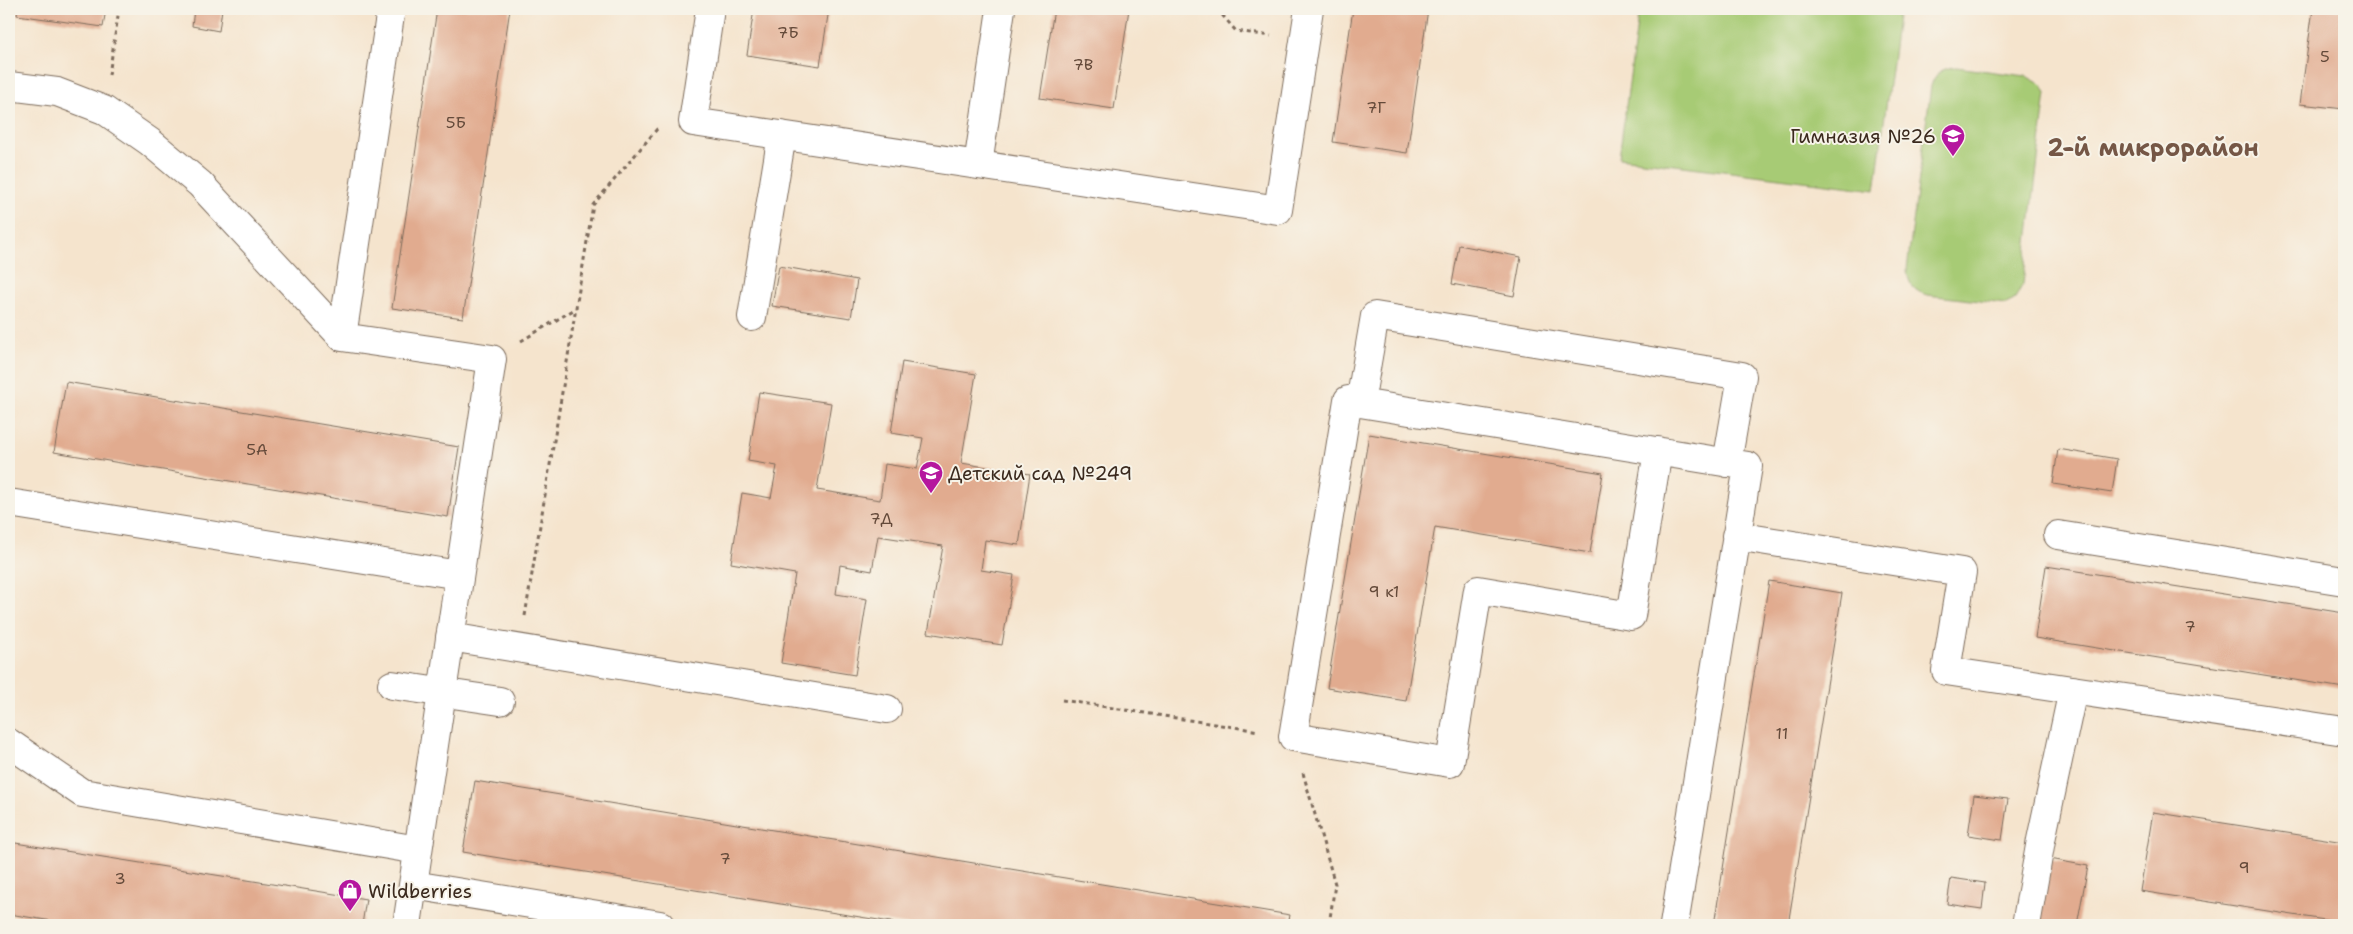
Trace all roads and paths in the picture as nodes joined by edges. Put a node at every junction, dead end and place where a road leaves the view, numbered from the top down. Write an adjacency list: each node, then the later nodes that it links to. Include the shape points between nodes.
1 (118, 9): 9 (path)
2 (392, 9): 15 (lane)
3 (710, 9): 10 (lane)
4 (1001, 9): 12 (lane)
5 (1217, 9): 7 (path, via 1236,31)
6 (1308, 9): 7 (lane)
7 (1304, 41): 12 (lane, via 1278,210)
8 (9, 86): 9 (lane, via 57,92)
9 (104, 110): 15 (lane, via 150,142 200,184)
10 (693, 122): 11 (lane); 13 (path, via 657,129 593,206)
11 (782, 135): 12 (lane); 14 (lane)
12 (978, 165)
13 (576, 308): 16 (path); 26 (path)
14 (752, 317)
15 (342, 337): 16 (lane)
16 (492, 359): 23 (lane)
17 (1360, 403): 18 (lane); 19 (lane, via 1375,316 1384,317 1742,376); 34 (lane, via 1348,400)
18 (1658, 451): 19 (lane); 34 (lane, via 1631,616 1478,590 1450,763)
19 (1728, 462): 22 (lane, via 1748,466)
20 (9, 504): 23 (lane)
21 (2058, 535): 24 (lane)
22 (1736, 536): 28 (lane, via 1962,572 1946,671); 41 (lane)
23 (459, 576): 25 (lane)
24 (2344, 581)
25 (450, 638): 26 (lane); 29 (lane)
26 (520, 649): 32 (lane)
27 (392, 685): 29 (lane)
28 (2073, 690): 33 (lane); 42 (lane)
29 (442, 692): 31 (lane); 36 (lane)
30 (1062, 700): 34 (path)
31 (500, 701)
32 (887, 709)
33 (2344, 731)
34 (1292, 737): 40 (path, via 1335,884)
35 (9, 743): 36 (lane, via 82,793)
36 (418, 850): 37 (lane)
37 (413, 885): 38 (lane); 39 (lane)
38 (407, 925)
39 (660, 925)
40 (1329, 925)
41 (1674, 925)
42 (2026, 925)

